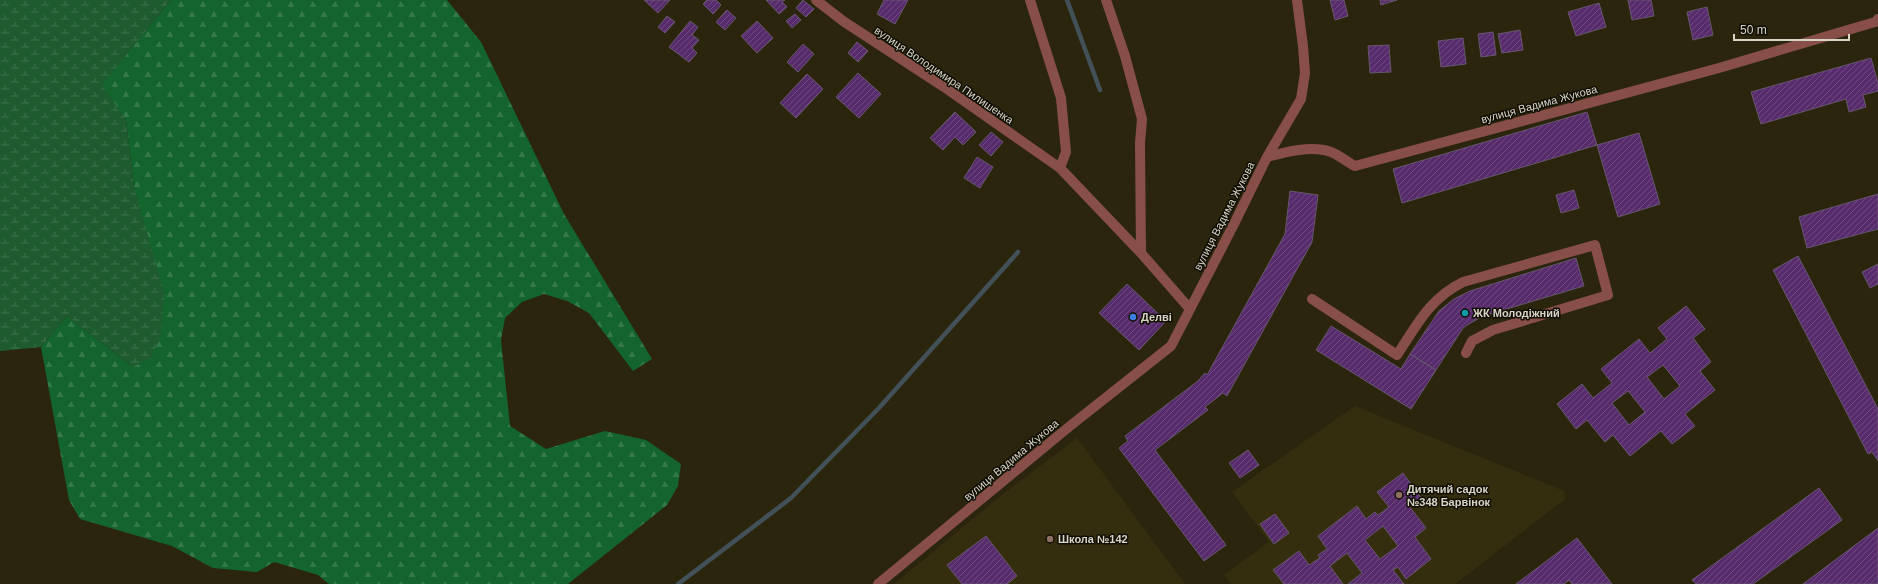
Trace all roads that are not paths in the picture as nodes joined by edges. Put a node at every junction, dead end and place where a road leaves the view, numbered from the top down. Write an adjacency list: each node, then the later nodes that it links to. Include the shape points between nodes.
1 (816, 0): 7 (street, вулиця Володимира Пилишенка, via 843,22 944,87)
2 (1030, 0): 7 (street, via 1062,98 1066,152)
3 (1106, 0): 8 (street, via 1142,119)
4 (1297, 0): 6 (street, via 1305,72 1301,99)
5 (1878, 19): 6 (street, вулиця Вадима Жукова, via 1719,68 1355,166 1330,152 1290,150)
6 (1266, 157): 10 (street, вулиця Вадима Жукова)
7 (1060, 168): 8 (street, вулиця Володимира Пилишенка)
8 (1141, 253): 10 (street, вулиця Володимира Пилишенка)
9 (1312, 299): 11 (street, via 1397,355 1430,306 1448,289 1463,282 1595,245 1608,295 1493,330 1472,341)
10 (1190, 309): 12 (street, вулиця Вадима Жукова, via 1171,346)
11 (1466, 353)
12 (878, 584)

